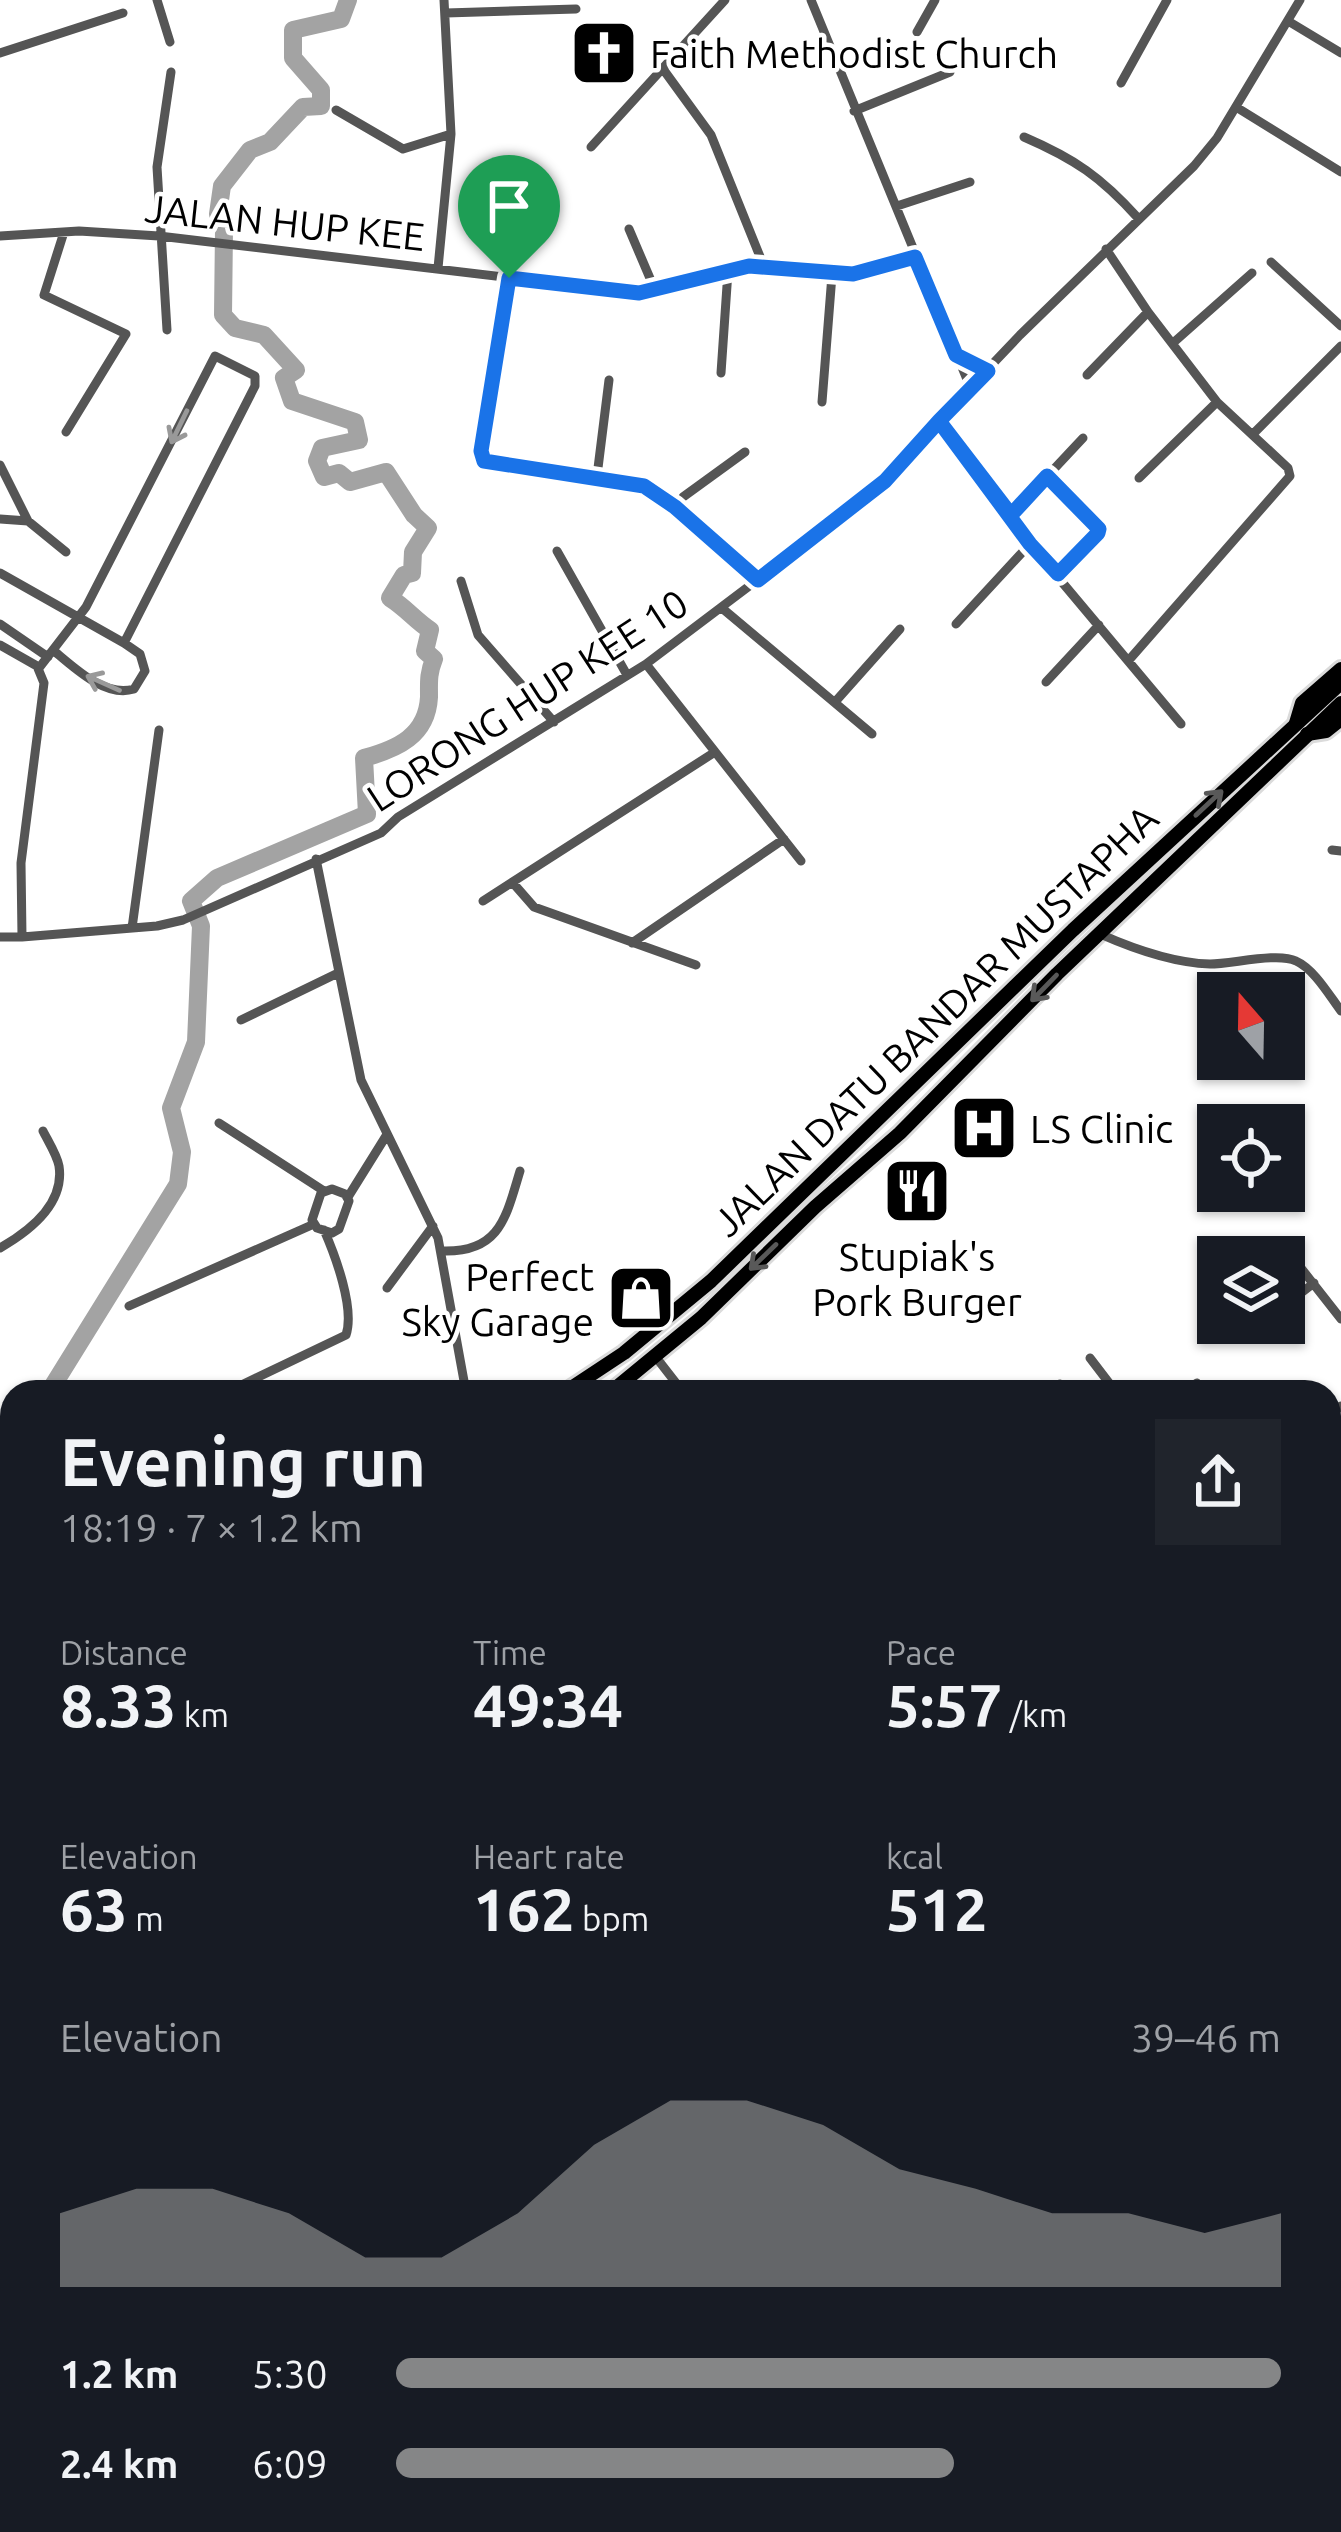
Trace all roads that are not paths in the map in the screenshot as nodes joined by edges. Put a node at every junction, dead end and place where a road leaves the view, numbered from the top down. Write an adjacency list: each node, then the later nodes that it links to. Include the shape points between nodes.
1 (157, 0): 13 (street)
2 (444, 0): 10 (street)
3 (724, 0): 16 (street)
4 (811, 0): 22 (street)
5 (935, 0): 12 (street)
6 (1166, 0): 19 (street)
7 (1300, 0): 11 (street)
8 (576, 9): 10 (street)
9 (123, 13): 14 (street)
10 (446, 14): 23 (street)
11 (1288, 21): 15 (street); 20 (street)
12 (916, 32)
13 (170, 42)
14 (0, 53)
15 (1341, 53)
16 (663, 69): 25 (street); 37 (street, via 711,135)
17 (171, 72): 33 (street, via 158,154)
18 (950, 72): 22 (street)
19 (1121, 83)
20 (1236, 107): 26 (street); 29 (street, via 1195,166)
21 (336, 110): 23 (street, via 403,149)
22 (854, 111): 28 (street)
23 (451, 134): 38 (street)
24 (1024, 136): 29 (street, via 1103,179)
25 (591, 147)
26 (1341, 172)
27 (970, 182): 28 (street)
28 (897, 206): 35 (street)
29 (1138, 218): 34 (street)
30 (629, 229): 43 (street)
31 (64, 232): 32 (street, JALAN HUP KEE); 33 (street, JALAN HUP KEE); 58 (street, via 44,295 126,334)
32 (0, 236)
33 (159, 236): 38 (street, JALAN HUP KEE); 46 (street)
34 (1106, 249): 44 (street); 50 (street)
35 (915, 257): 41 (street, JALAN HUP KEE); 49 (street)
36 (1271, 262): 45 (street)
37 (763, 264): 39 (street, JALAN HUP KEE); 41 (street, JALAN HUP KEE)
38 (438, 268): 42 (street, JALAN HUP KEE)
39 (728, 271): 43 (street, JALAN HUP KEE); 51 (street)
40 (1252, 273): 47 (street)
41 (832, 275): 56 (street)
42 (509, 278): 43 (street, JALAN HUP KEE); 63 (street, via 482,457)
43 (655, 290)
44 (1148, 312): 47 (street); 52 (street)
45 (1341, 326)
46 (167, 330)
47 (1173, 343): 55 (street)
48 (1341, 346): 59 (street)
49 (956, 355): 50 (street); 54 (street)
50 (988, 371): 54 (street)
51 (721, 373)
52 (1087, 375)
53 (609, 380): 63 (street)
54 (970, 388): 57 (street, LORONG HUP KEE 10)
55 (1217, 401): 59 (street); 65 (street)
56 (822, 402)
57 (939, 421): 67 (street); 76 (street, LORONG HUP KEE 10, via 885,481)
58 (66, 432)
59 (1253, 434): 86 (street, via 1290,476)
60 (1083, 438): 64 (street)
61 (745, 452): 66 (street)
62 (0, 465): 69 (street)
63 (597, 476): 66 (street, via 644,486)
64 (1047, 476): 67 (street); 74 (street, via 1099,529)
65 (1139, 478)
66 (675, 507): 76 (street)
67 (1011, 515): 70 (street)
68 (0, 519): 69 (street)
69 (28, 521): 72 (street)
70 (1030, 544): 74 (street); 80 (street)
71 (557, 551): 90 (street)
72 (66, 552)
73 (0, 573): 78 (street)
74 (1058, 574): 81 (street)
75 (460, 580): 96 (street, via 478,635)
76 (758, 580): 77 (street, LORONG HUP KEE 10)
77 (723, 609): 87 (street, LORONG HUP KEE 10); 93 (street)
78 (79, 619): 83 (street); 83 (street, one-way to 78, via 255,386 250,371 215,356); 85 (street)
79 (0, 624): 85 (street)
80 (956, 624)
81 (1099, 625): 86 (street); 91 (street)
82 (900, 629): 93 (street)
83 (124, 643): 85 (street, one-way to 85, via 140,654 145,671 126,692)
84 (0, 645): 88 (street)
85 (51, 654): 88 (street)
86 (1129, 660): 97 (street)
87 (646, 664): 90 (street, LORONG HUP KEE 10); 101 (street)
88 (39, 668): 110 (street)
89 (1341, 669): 98 (main road, via 1302,704)
90 (627, 675): 96 (street, LORONG HUP KEE 10)
91 (1046, 682)
92 (1341, 682): 98 (main road, JALAN DATU BANDAR MUSTAPHA)
93 (835, 702): 100 (street)
94 (1341, 703): 98 (main road, JALAN DATU BANDAR MUSTAPHA)
95 (1341, 718): 98 (main road, via 1326,731)
96 (554, 722): 103 (street, LORONG HUP KEE 10, via 381,833)
97 (1180, 724)
98 (1302, 729): 108 (main road, JALAN DATU BANDAR MUSTAPHA); 117 (main road, JALAN DATU BANDAR MUSTAPHA, one-way to 98, via 1073,929)
99 (158, 730): 107 (street)
100 (872, 734)
101 (715, 752): 102 (street); 105 (street)
102 (784, 839): 104 (street); 111 (street)
103 (316, 859): 107 (street, LORONG HUP KEE 10, via 183,920); 113 (street)
104 (801, 861)
105 (513, 884): 106 (street); 111 (street, via 534,907)
106 (483, 901)
107 (132, 928): 110 (street, LORONG HUP KEE 10)
108 (1100, 934): 114 (street, via 1186,962 1287,958); 116 (main road, JALAN DATU BANDAR MUSTAPHA, one-way to 116)
109 (0, 937): 110 (street, LORONG HUP KEE 10)
110 (22, 938)
111 (632, 943): 112 (street)
112 (696, 965)
113 (338, 973): 115 (street); 120 (street, via 361,1080)
114 (1341, 1011)
115 (241, 1020)
116 (952, 1081): 117 (main road, via 927,1097); 136 (main road, JALAN DATU BANDAR MUSTAPHA, one-way to 136)
117 (911, 1089): 140 (main road, JALAN DATU BANDAR MUSTAPHA, via 710,1281)
118 (219, 1123): 122 (street)
119 (43, 1130): 127 (street, via 59,1166 57,1187 39,1222)
120 (386, 1136): 123 (street); 124 (street)
121 (520, 1171): 128 (street, via 503,1225 478,1247)
122 (324, 1191): 123 (street); 125 (street, via 313,1216)
123 (344, 1194): 126 (street)
124 (433, 1226): 128 (street); 132 (street)
125 (319, 1227): 126 (street); 129 (street); 134 (street)
126 (340, 1229): 129 (street)
127 (0, 1248)
128 (442, 1251): 139 (street)
129 (335, 1256): 138 (street, via 346,1335)
130 (1305, 1272): 131 (street)
131 (1314, 1283): 133 (street); 135 (street)
132 (386, 1288)
133 (1305, 1290)
134 (130, 1306)
135 (1341, 1319)
136 (656, 1357): 141 (main road, JALAN DATU BANDAR MUSTAPHA); 142 (street)
137 (1090, 1358): 143 (street)
138 (252, 1380)
139 (464, 1380)
140 (584, 1380)
141 (626, 1380)
142 (674, 1380)
143 (1107, 1380)

